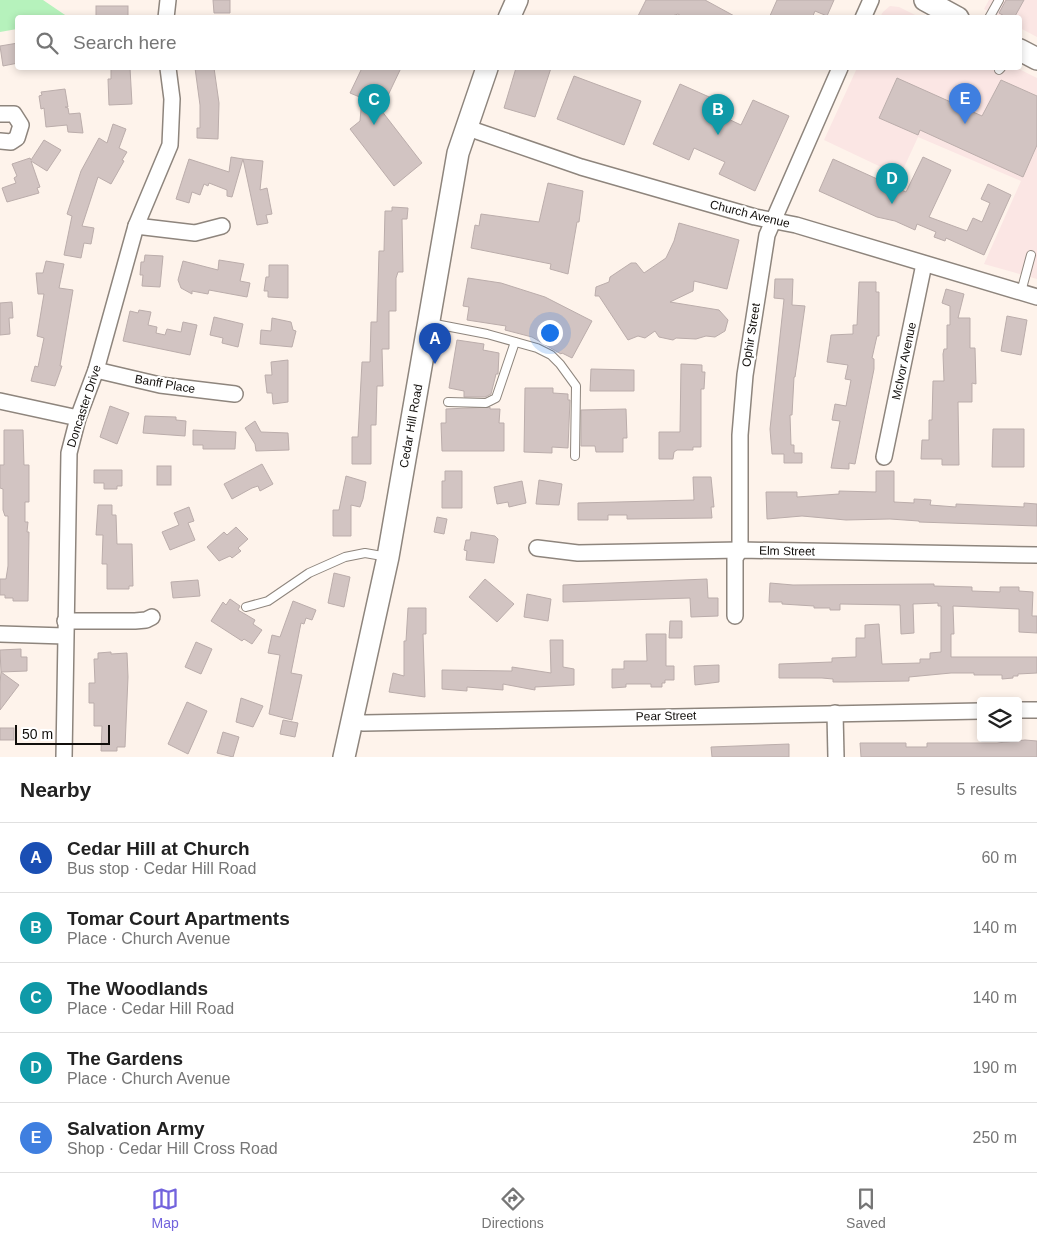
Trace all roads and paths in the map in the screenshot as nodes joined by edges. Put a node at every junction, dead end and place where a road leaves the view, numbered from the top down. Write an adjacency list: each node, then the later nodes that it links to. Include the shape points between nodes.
1 (168, 0): 6 (street)
2 (516, 0): 7 (street)
3 (871, 0): 8 (street)
4 (925, 0): 9 (street)
5 (999, 0): 10 (lane)
6 (166, 15)
7 (510, 15)
8 (864, 15)
9 (952, 15)
10 (991, 15)
11 (1022, 51): 12 (street)
12 (1037, 59)
13 (168, 70): 20 (street, Doncaster Drive, via 172,99 170,145)
14 (486, 70): 17 (street, Cedar Hill Road)
15 (839, 70): 19 (street, Ophir Street)
16 (0, 114): 18 (street, via 14,114 21,125 17,138 11,142)
17 (465, 127): 19 (street, Church Avenue, via 581,167); 26 (street, Cedar Hill Road)
18 (0, 141)
19 (773, 221): 23 (street, Church Avenue); 36 (street, Ophir Street, via 761,268 745,376 740,435)
20 (136, 226): 21 (street, via 195,233); 28 (street, Doncaster Drive)
21 (222, 226)
22 (1031, 255): 24 (lane)
23 (924, 264): 24 (street, Church Avenue); 34 (street, McIvor Avenue)
24 (1021, 292): 25 (street, Church Avenue)
25 (1037, 297)
26 (428, 322): 27 (lane); 38 (street, Cedar Hill Road)
27 (515, 342): 31 (lane, via 496,398 480,403); 33 (lane, via 551,355 576,386)
28 (96, 370): 29 (street, Banff Place, via 160,385); 32 (street, Doncaster Drive)
29 (235, 394)
30 (0, 401): 32 (street)
31 (448, 402)
32 (78, 418): 42 (street, Doncaster Drive, via 67,469)
33 (575, 456)
34 (884, 457)
35 (537, 548): 36 (street, Elm Street, via 578,553)
36 (740, 550): 37 (street, Elm Street); 40 (street, Ophir Street, via 735,558)
37 (1037, 555)
38 (388, 557): 39 (lane, via 366,553 346,557 309,573 268,601); 48 (street, Cedar Hill Road)
39 (246, 606)
40 (735, 616)
41 (152, 617): 42 (street)
42 (65, 628): 43 (street); 49 (street, Doncaster Drive)
43 (0, 634)
44 (1022, 710): 45 (street)
45 (1037, 710)
46 (977, 711): 47 (street, Pear Street)
47 (835, 713): 48 (street, Pear Street); 51 (street)
48 (352, 721): 50 (street, Cedar Hill Road)
49 (64, 757)
50 (344, 757)
51 (836, 757)

